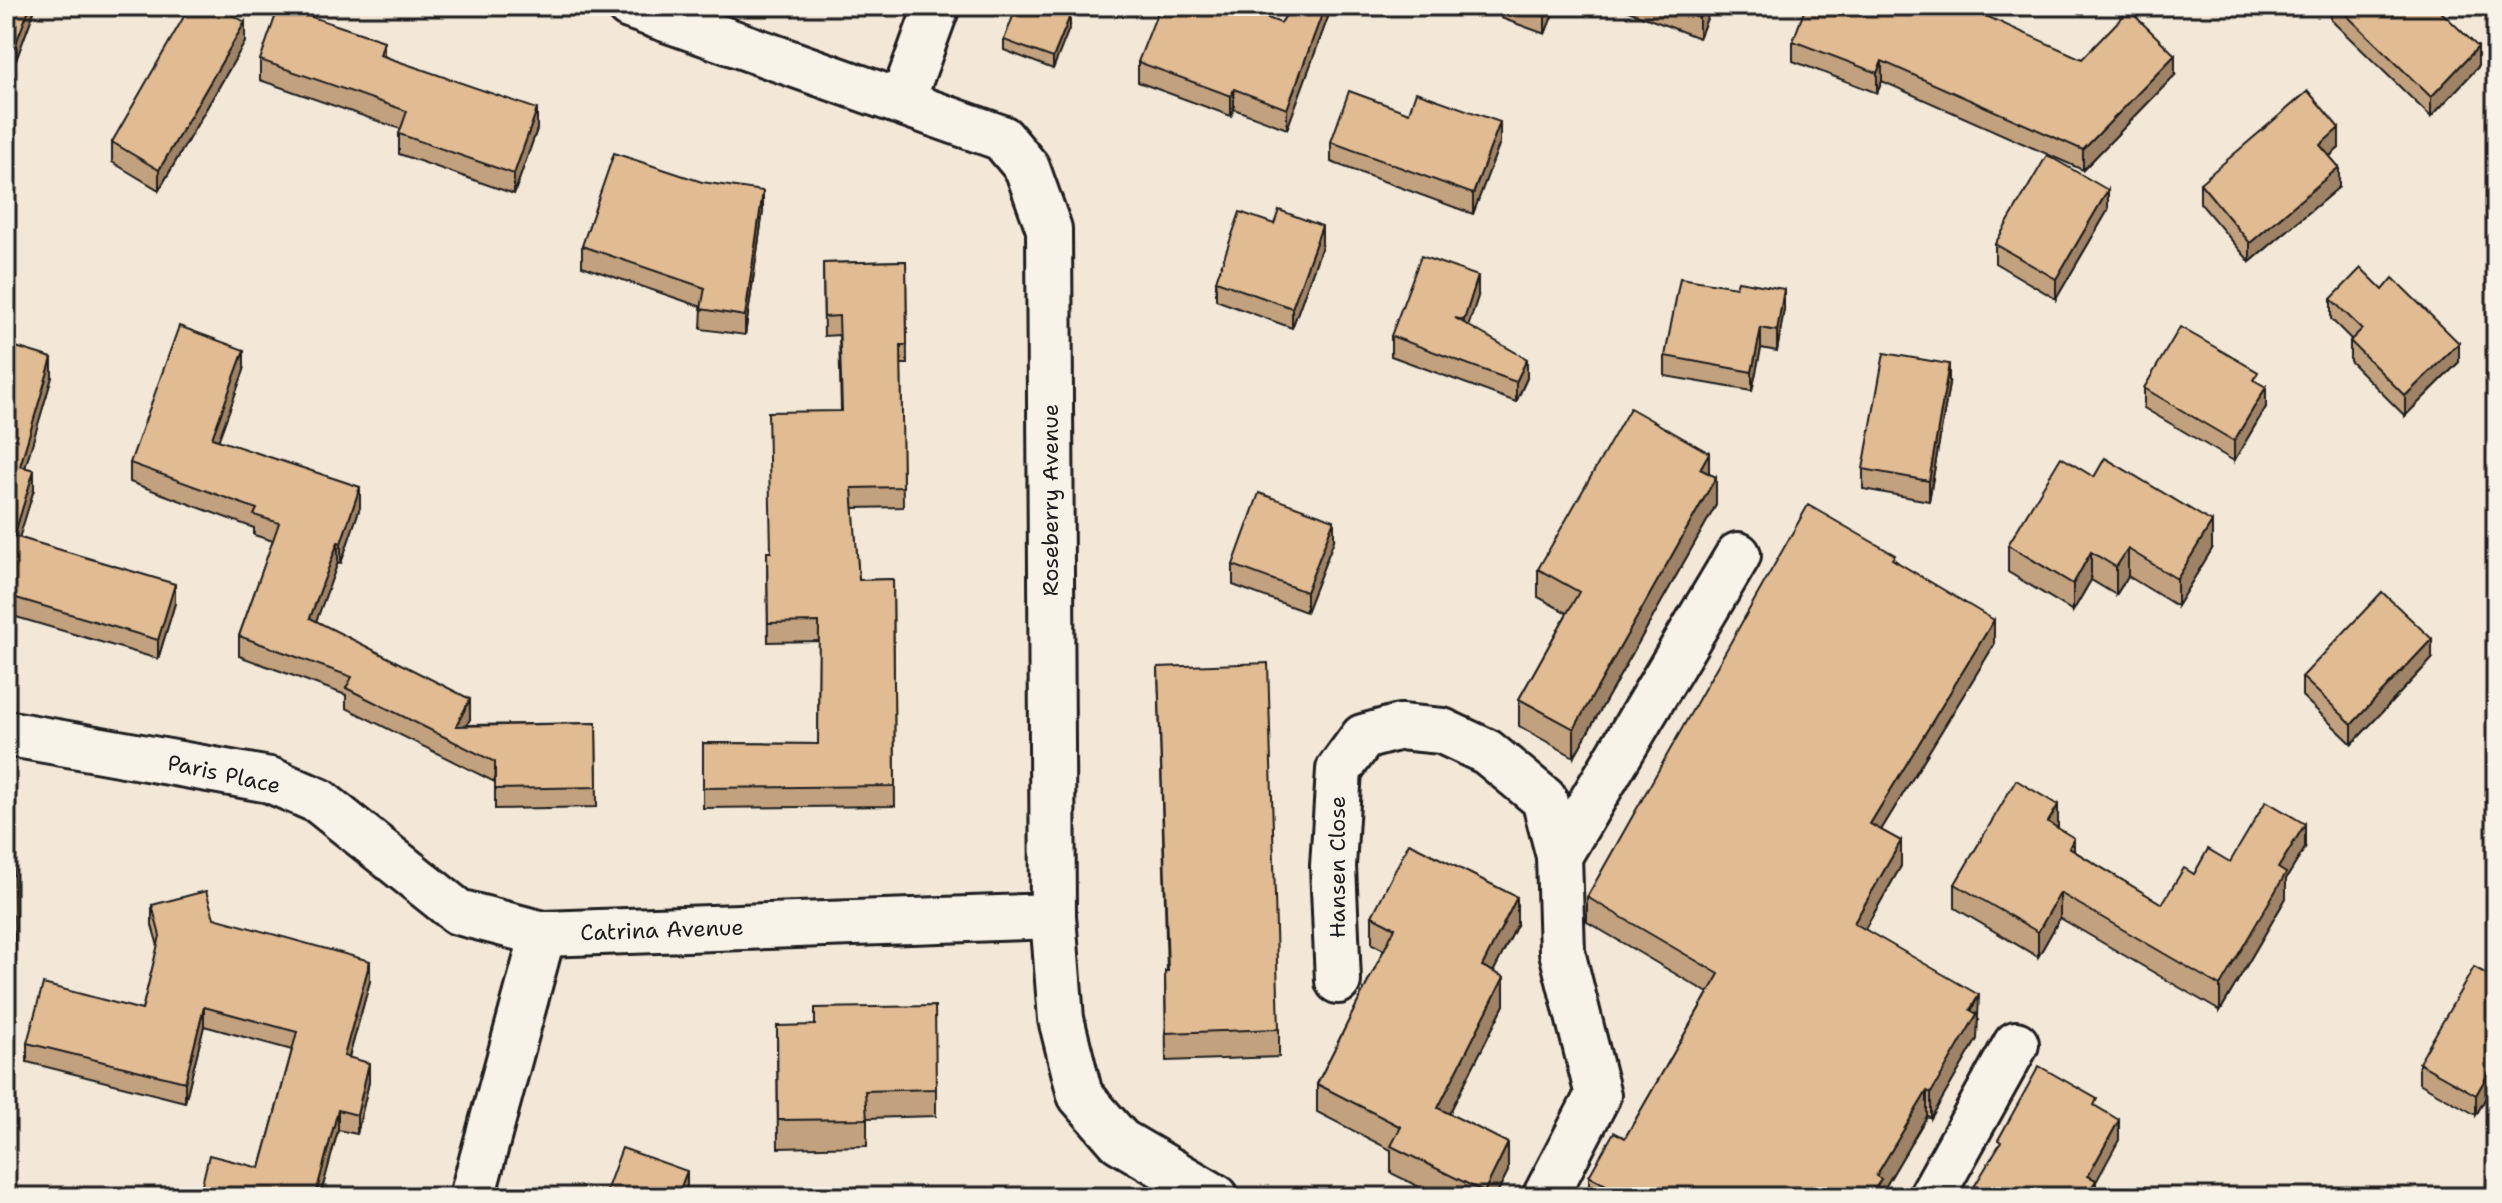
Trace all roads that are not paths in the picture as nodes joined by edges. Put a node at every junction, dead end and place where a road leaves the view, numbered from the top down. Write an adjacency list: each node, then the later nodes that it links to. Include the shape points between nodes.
1 (629, 6): 3 (street, Roseberry Avenue)
2 (937, 6): 3 (street)
3 (902, 102): 7 (street, Roseberry Avenue, via 1002,138 1027,168 1049,229)
4 (1738, 555): 6 (street)
5 (6, 733): 8 (street, Paris Place, via 270,780 319,801 458,912)
6 (1559, 856): 9 (street, Hansen Close, via 1544,799 1487,752 1442,731 1400,727 1363,737 1339,770 1333,866); 13 (street, Hansen Close, via 1562,952 1598,1095)
7 (1053, 916): 8 (street, Catrina Avenue); 12 (street, Roseberry Avenue, via 1061,1019 1080,1095 1120,1141)
8 (543, 934): 11 (street)
9 (1338, 981)
10 (2016, 1044): 14 (street)
11 (472, 1197)
12 (1216, 1197)
13 (1545, 1197)
14 (1931, 1197)

